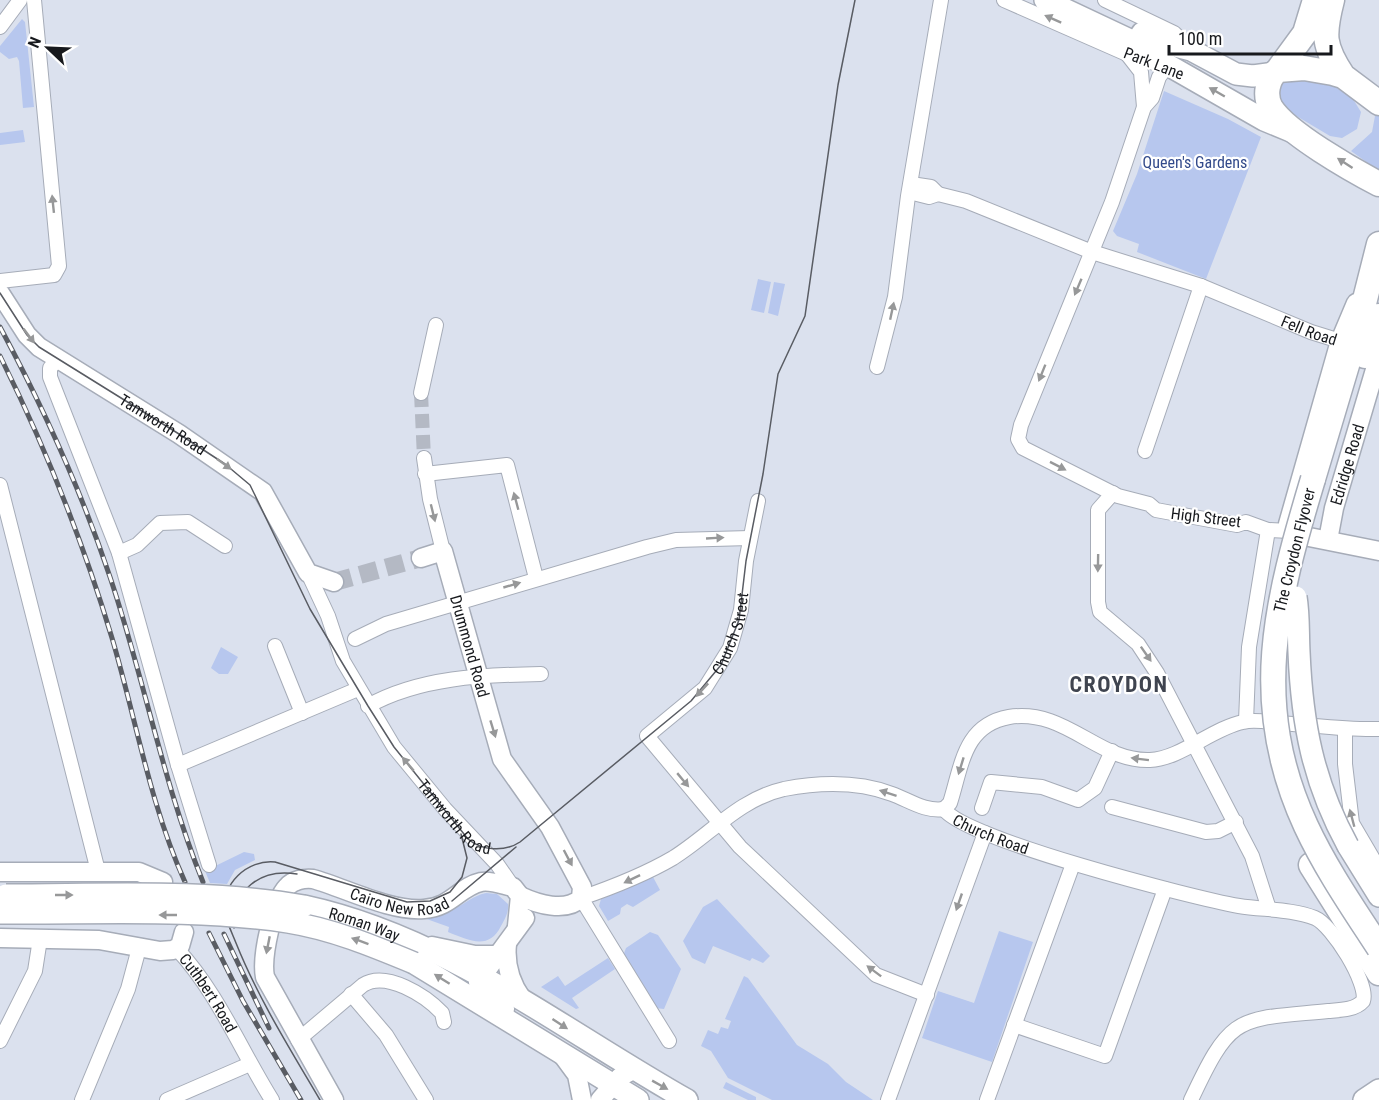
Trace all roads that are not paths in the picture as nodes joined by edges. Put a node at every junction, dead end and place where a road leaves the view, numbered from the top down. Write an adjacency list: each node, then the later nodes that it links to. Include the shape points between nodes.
1 (20, 0): 10 (street)
2 (34, 0): 24 (street, one-way to 2, via 58,272)
3 (941, 0): 20 (street)
4 (1004, 0): 12 (street, Park Lane, one-way to 4)
5 (1046, 0): 13 (main road, via 1148,48)
6 (1074, 0): 11 (main road, via 1168,44)
7 (1106, 0): 11 (street, Park Lane, via 1174,33)
8 (1315, 0): 14 (highway, via 1305,33)
9 (1332, 0): 15 (highway, via 1325,40)
10 (0, 27)
11 (1191, 50): 14 (main road, Park Lane, via 1236,74 1253,76)
12 (1127, 54): 13 (street, Park Lane); 17 (street, via 1141,72)
13 (1168, 65): 17 (street); 18 (main road, Park Lane, one-way to 13, via 1264,120)
14 (1276, 71): 15 (highway, via 1316,69); 18 (highway, via 1268,86 1269,105)
15 (1343, 76): 16 (highway)
16 (1379, 103)
17 (1144, 107): 22 (street, via 1129,159)
18 (1299, 134): 19 (highway, one-way to 18)
19 (1378, 185)
20 (910, 188): 22 (street, Fell Road, via 929,197 938,194 966,201); 32 (street, one-way to 20, via 895,297)
21 (1379, 244): 23 (highway, The Croydon Flyover)
22 (1092, 252): 25 (street, Fell Road); 39 (street, High Street, one-way to 39, via 1018,435 1023,448)
23 (1370, 272): 29 (street); 37 (highway, The Croydon Flyover)
24 (0, 281)
25 (1201, 286): 29 (street, Fell Road); 34 (street)
26 (0, 293): 31 (street, Tamworth Road, one-way to 31, via 31,340)
27 (1379, 316): 37 (highway, The Croydon Flyover)
28 (436, 325): 33 (street)
29 (1340, 341): 42 (street, Fell Road, via 1290,511)
30 (1379, 356): 44 (street, Edridge Road)
31 (58, 359): 48 (street, via 50,368 50,377); 50 (street, Tamworth Road, one-way to 50, via 263,492)
32 (877, 367)
33 (422, 393)
34 (1145, 451)
35 (424, 458): 36 (street, Drummond Road)
36 (425, 474): 46 (street, Drummond Road, one-way to 46); 51 (street, one-way to 36, via 507,465)
37 (1320, 482): 53 (highway, The Croydon Flyover, bridge)
38 (0, 485): 79 (street)
39 (1113, 493): 41 (street, High Street, via 1149,504 1155,510 1237,525 1246,522); 66 (street, one-way to 66, via 1098,510 1100,612 1144,651)
40 (758, 501): 43 (street, Church Street)
41 (1268, 530): 42 (street, High Street); 63 (street, via 1253,621)
42 (1289, 531): 44 (street, High Street)
43 (750, 538): 51 (street, one-way to 43, via 676,540); 73 (street, Church Street, one-way to 73, via 739,620 721,664 691,701 647,736)
44 (1328, 540): 47 (street, High Street)
45 (225, 546): 48 (street, via 212,531 189,522 160,523 143,541)
46 (443, 551): 49 (street); 54 (street, Drummond Road)
47 (1379, 551)
48 (119, 553): 68 (street)
49 (421, 558)
50 (308, 573): 52 (street, Tamworth Road); 55 (street, Tamworth Road)
51 (536, 578): 54 (street, one-way to 51)
52 (334, 582): 55 (street, Tamworth Road, via 328,597)
53 (1291, 586): 84 (main road, bridge, via 1307,736 1319,782 1348,846); 89 (highway, The Croydon Flyover, bridge, via 1287,688 1299,764 1329,839); 96 (highway, The Croydon Flyover, bridge, via 1278,613 1272,667 1282,757 1298,809 1314,843); 98 (highway, via 1271,603 1261,641 1259,710 1266,752 1277,790 1311,865)
54 (456, 602): 56 (street, via 386,624); 59 (street, Drummond Road)
55 (328, 616): 60 (street, Tamworth Road)
56 (355, 639)
57 (275, 646): 62 (street)
58 (541, 674): 59 (street)
59 (476, 675): 61 (street, via 394,694); 85 (street, Drummond Road, one-way to 85, via 504,763 545,821 580,882)
60 (358, 689): 61 (street, Tamworth Road); 62 (street)
61 (368, 706): 82 (street, Tamworth Road, one-way to 61, via 497,864 394,747)
62 (302, 713): 68 (street)
63 (1246, 721): 64 (street); 66 (street)
64 (1345, 729): 65 (street); 77 (street, one-way to 64, via 1352,823)
65 (1379, 729)
66 (1194, 742): 67 (street, one-way to 67, via 1152,760 1132,759); 72 (street)
67 (1112, 751): 70 (street, via 1095,788 1078,800 1042,787 991,782); 71 (street, one-way to 71, via 1040,716 994,720 982,726 968,744 950,803)
68 (178, 765): 75 (street)
69 (1112, 807): 72 (street, via 1139,822 1206,832)
70 (982, 808)
71 (944, 809): 73 (street, Church Road, one-way to 73, via 923,807 853,784 816,784 765,794); 74 (street, Church Road, via 948,816)
72 (1236, 822): 87 (street, via 1264,887)
73 (720, 823): 85 (street, Church Road, one-way to 85, via 656,867 623,884); 101 (street, one-way to 73, via 876,975 740,847)
74 (985, 833): 76 (street, Church Road); 101 (street, one-way to 101)
75 (211, 858)
76 (1074, 864): 81 (street, Church Road); 104 (street)
77 (1379, 869)
78 (0, 872): 79 (street)
79 (99, 872): 80 (street, via 143,873)
80 (163, 882)
81 (1165, 889): 87 (street, Church Road); 104 (street, via 1105,1056)
82 (516, 892): 86 (street, Cairo New Road); 90 (street); 105 (street, Cairo New Road, one-way to 105, via 482,882 446,904 415,910 310,878 298,880 285,890 274,914 264,972)
83 (0, 895): 95 (main road, Roman Way, one-way to 95, bridge, via 260,900 323,910)
84 (1379, 896)
85 (581, 898): 86 (street); 107 (street)
86 (557, 906): 90 (street, via 535,912)
87 (1269, 909): 123 (street, Church Road, via 1322,922 1360,978 1364,1001 1344,1009 1264,1017 1239,1025 1220,1043)
88 (0, 913): 95 (main road, Roman Way, one-way to 88, bridge, via 359,941 290,923 196,915)
89 (1379, 922)
90 (517, 926): 97 (street)
91 (0, 938): 92 (street, Cuthbert Road)
92 (40, 939): 94 (street, Cuthbert Road, via 99,940); 106 (street, via 35,971)
93 (180, 940): 94 (street, Cuthbert Road, via 160,951); 109 (street, Cuthbert Road)
94 (139, 948): 114 (street, via 128,989)
95 (412, 948): 97 (street, via 475,955); 99 (main road, Roman Way); 108 (main road, Roman Way, one-way to 95)
96 (1379, 948)
97 (501, 949): 99 (street); 102 (street)
98 (1379, 973)
99 (481, 975): 102 (main road, Roman Way); 108 (street, via 479,990)
100 (351, 994): 103 (street, via 368,982 393,982 432,1005 442,1013); 105 (street); 117 (street, via 386,1035)
101 (927, 994): 121 (street)
102 (522, 999): 110 (main road, Roman Way, one-way to 110)
103 (444, 1022)
104 (1014, 1024): 122 (street)
105 (298, 1040): 116 (street)
106 (0, 1041)
107 (669, 1041)
108 (553, 1049): 112 (main road, Roman Way); 118 (street, via 577,1075)
109 (250, 1064): 113 (street, Cuthbert Road); 115 (street)
110 (633, 1070): 112 (street); 120 (main road, Roman Way, one-way to 120)
111 (1379, 1090): 124 (main road)
112 (606, 1092): 119 (main road, Roman Way)
113 (268, 1099)
114 (82, 1100)
115 (168, 1100)
116 (334, 1100)
117 (426, 1100)
118 (582, 1100)
119 (638, 1100)
120 (687, 1100)
121 (888, 1100)
122 (987, 1100)
123 (1191, 1100)
124 (1364, 1100)

